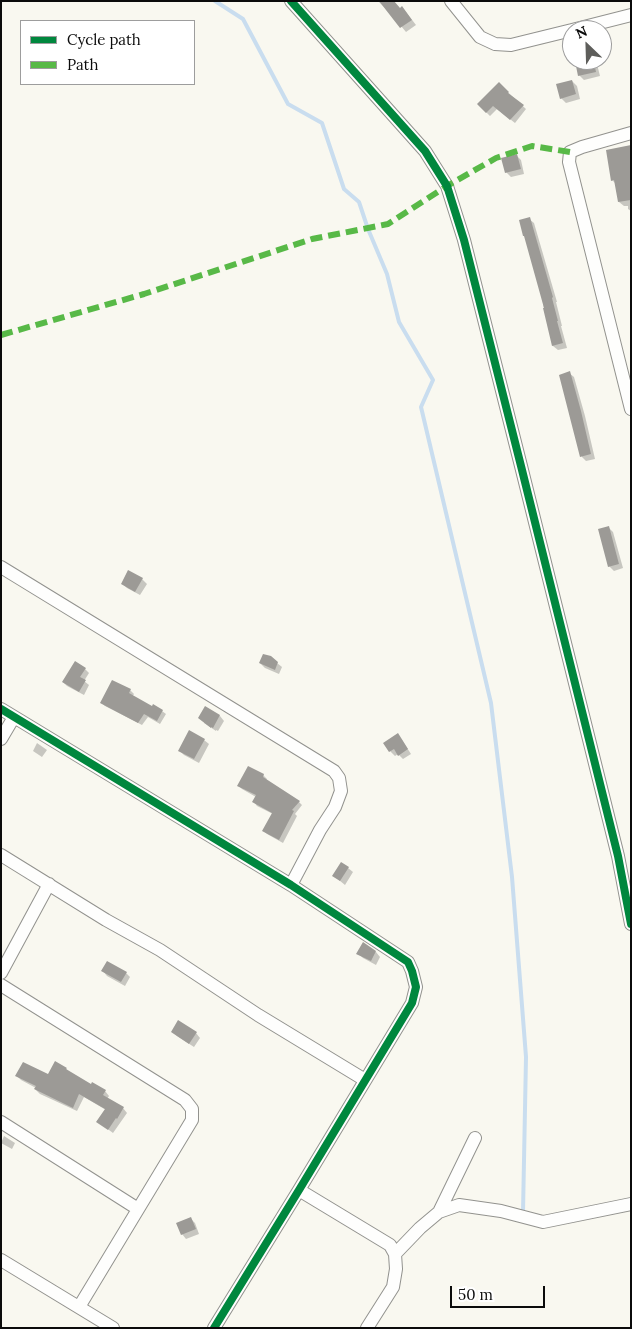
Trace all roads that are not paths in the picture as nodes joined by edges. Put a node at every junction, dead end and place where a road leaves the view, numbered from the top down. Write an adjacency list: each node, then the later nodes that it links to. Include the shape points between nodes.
1 (291, 1): 15 (street, via 425,151 447,186 526,484)
2 (451, 1): 5 (street, via 480,36 495,44 511,45)
3 (631, 15): 4 (street)
4 (611, 20)
5 (562, 32)
6 (631, 134): 7 (street, via 570,152 569,162)
7 (631, 409)
8 (1, 567): 14 (street, via 334,771 340,778 341,791 335,807)
9 (1, 709): 10 (street)
10 (14, 717): 11 (street); 14 (street)
11 (1, 739)
12 (1, 855): 13 (street)
13 (49, 884): 16 (street); 18 (street)
14 (291, 885): 18 (street, via 408,962 412,971 416,987 412,1003)
15 (631, 924)
16 (1, 973)
17 (1, 985): 23 (street, via 185,1100 192,1110 192,1120)
18 (365, 1080): 21 (street)
19 (1, 1122): 23 (street)
20 (475, 1138): 24 (street)
21 (299, 1190): 25 (street, via 390,1245); 29 (street)
22 (631, 1204): 24 (street, via 542,1222 501,1211 459,1205)
23 (138, 1209): 27 (street)
24 (438, 1212): 25 (street)
25 (395, 1254): 30 (street, via 392,1287)
26 (1, 1260): 27 (street)
27 (79, 1307): 28 (street)
28 (114, 1328)
29 (214, 1328)
30 (367, 1328)

